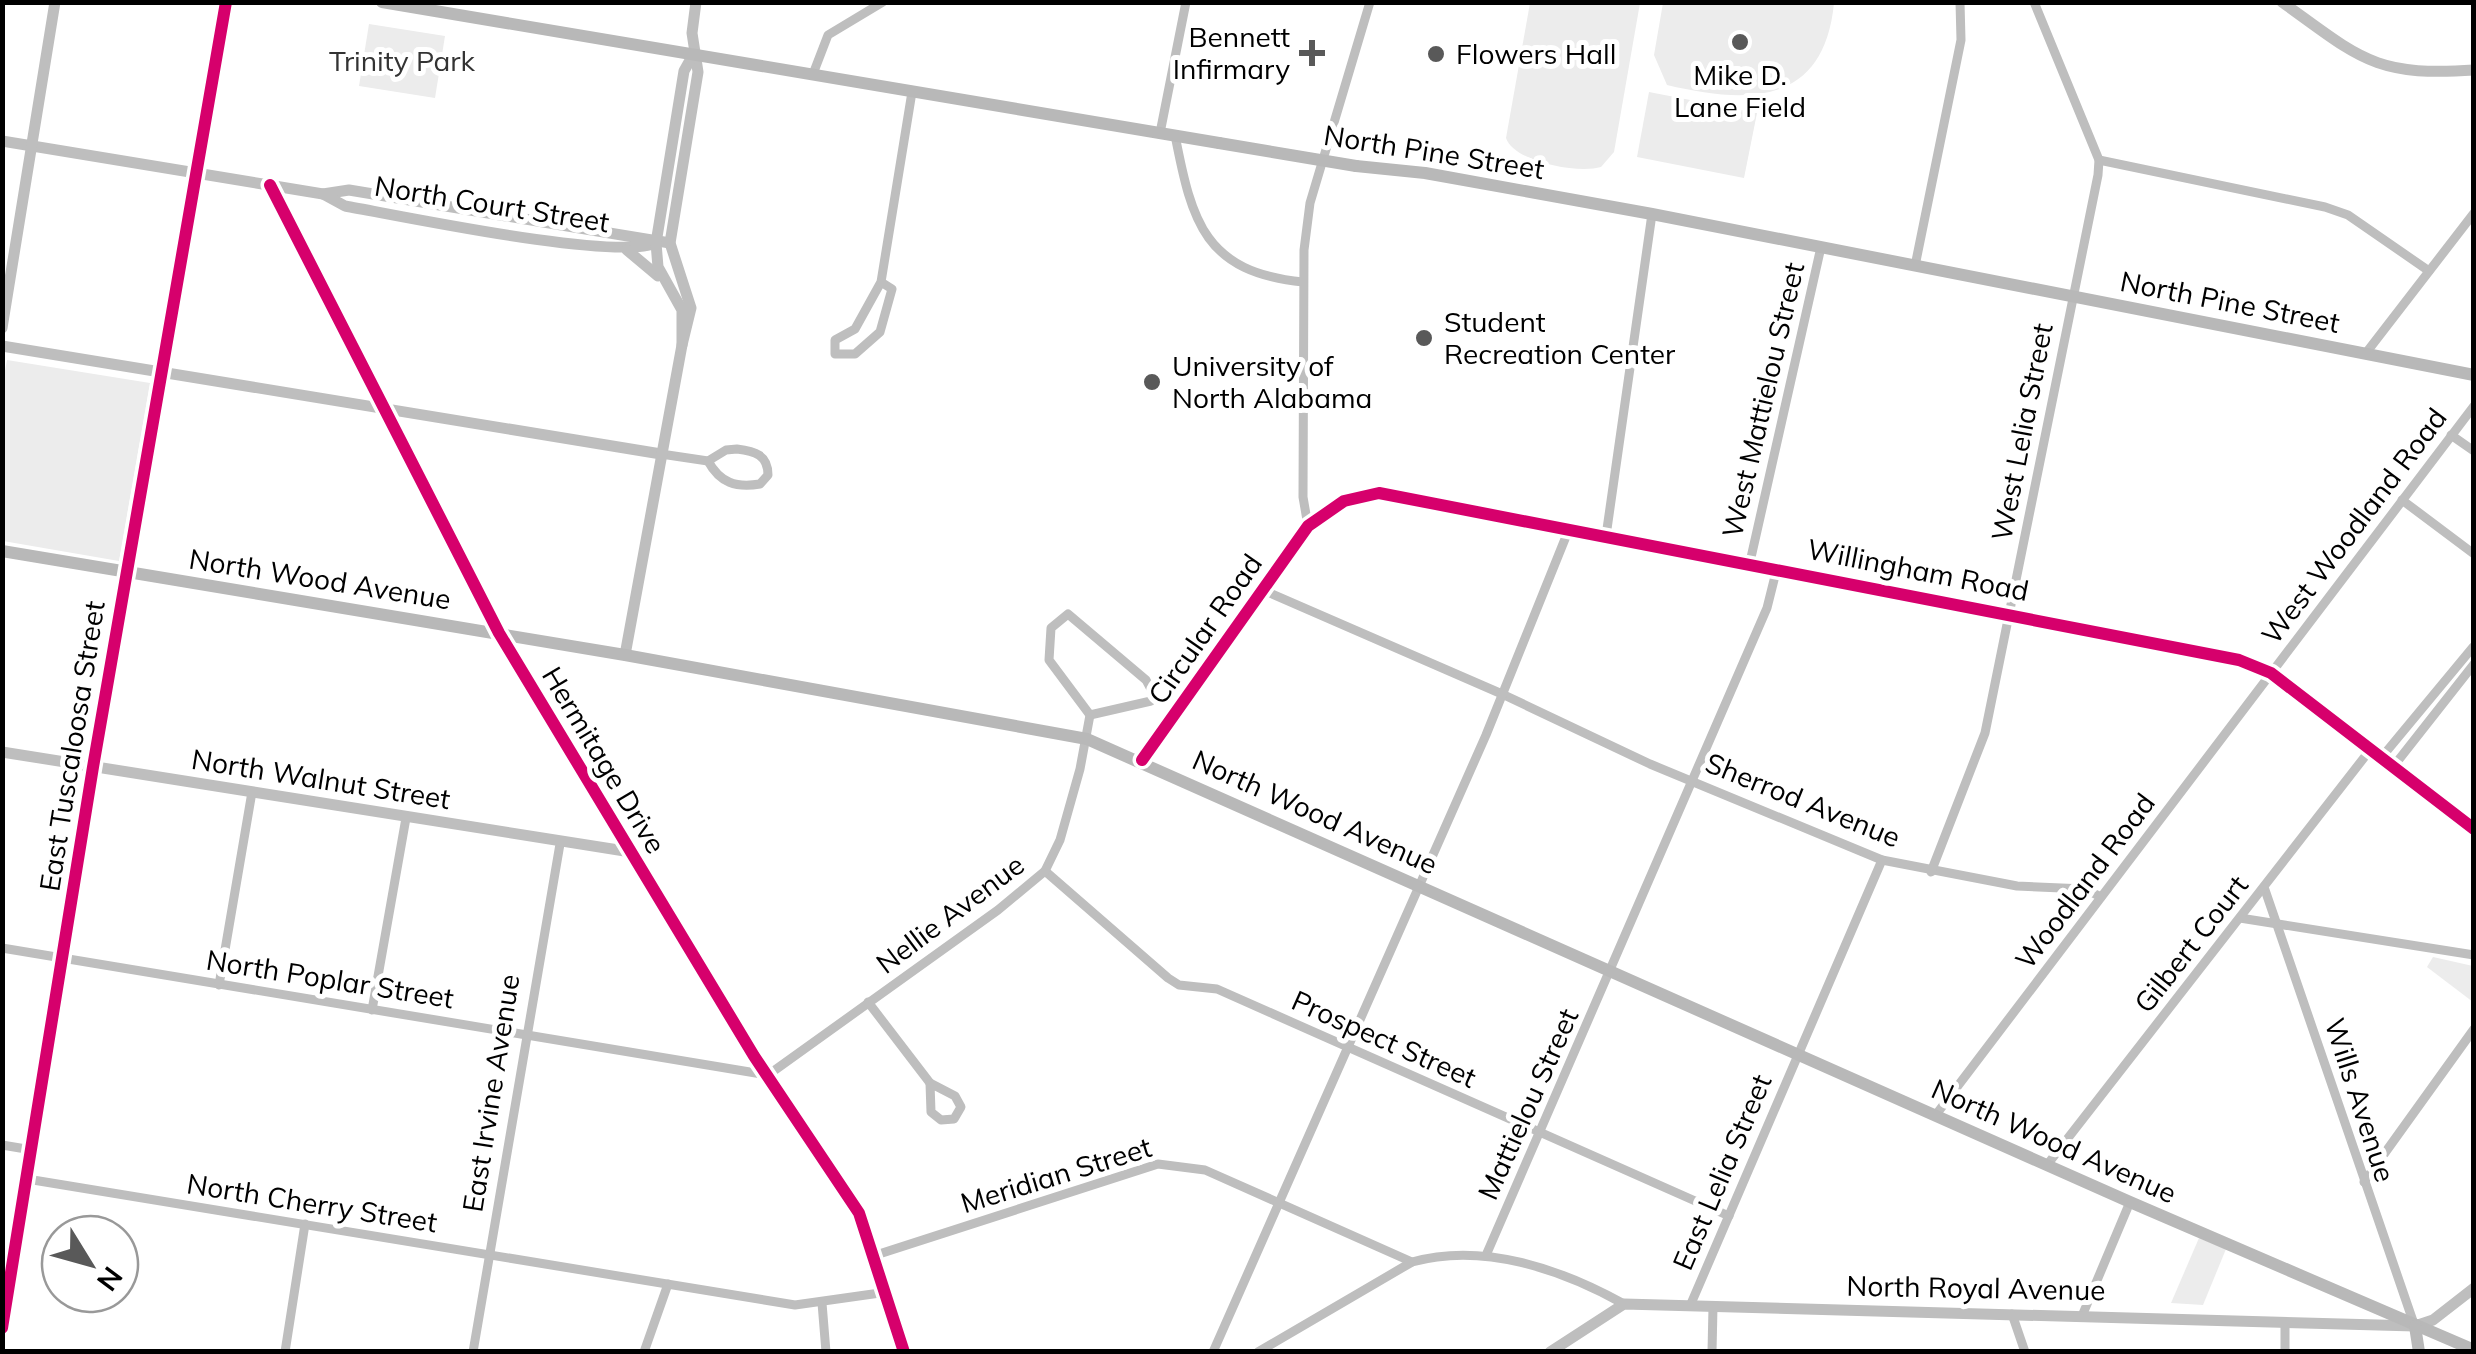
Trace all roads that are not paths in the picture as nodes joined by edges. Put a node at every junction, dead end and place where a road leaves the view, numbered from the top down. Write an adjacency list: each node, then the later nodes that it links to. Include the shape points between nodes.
1 (55, 2): 17 (street)
2 (226, 2): 19 (street, East Tuscaloosa Street)
3 (382, 2): 11 (main road, North Pine Street)
4 (696, 2): 11 (street)
5 (884, 2): 13 (street, via 828,35)
6 (1186, 2): 15 (street)
7 (1370, 2): 33 (street, via 1310,203)
8 (1960, 2): 30 (street, via 1961,40)
9 (2034, 2): 18 (street)
10 (2282, 2): 12 (street, via 2379,66 2416,74)
11 (694, 55): 13 (main road, North Pine Street); 25 (street, via 684,70); 27 (street, via 698,72)
12 (2474, 70)
13 (812, 74): 14 (main road, North Pine Street)
14 (912, 92): 15 (main road, North Pine Street); 32 (street)
15 (1168, 134): 23 (main road, North Pine Street, bridge); 33 (street, via 1213,246 1262,278)
16 (2, 141): 17 (street, North Court Street)
17 (32, 146): 19 (street, North Court Street); 36 (street)
18 (2099, 160): 31 (street, via 2325,207 2348,215); 35 (street, West Lelia Street)
19 (194, 172): 20 (street, North Court Street); 40 (street, East Tuscaloosa Street)
20 (270, 185): 21 (street, North Court Street); 43 (street, Hermitage Drive)
21 (323, 194): 24 (street, North Court Street, via 349,190); 26 (street, North Court Street, via 345,206)
22 (2474, 213): 31 (street)
23 (1652, 214): 28 (main road, North Pine Street); 51 (street)
24 (575, 226): 25 (street, North Court Street); 26 (street)
25 (656, 242): 27 (street, North Court Street); 29 (street, North Court Street); 34 (street)
26 (573, 244): 29 (street, North Court Street)
27 (670, 244): 37 (street, via 692,308)
28 (1821, 247): 30 (main road, North Pine Street); 54 (street, West Mattielou Street)
29 (627, 250): 34 (street)
30 (1915, 266): 35 (main road, North Pine Street)
31 (2428, 271): 39 (street)
32 (881, 282): 32 (street, via 854,328 836,340 834,354 856,354 880,332 892,289)
33 (1303, 282): 49 (street)
34 (665, 283): 37 (street, via 682,310)
35 (2072, 298): 39 (main road, North Pine Street); 58 (street, West Lelia Street)
36 (2, 328)
37 (682, 345): 46 (street)
38 (2, 346): 40 (street)
39 (2366, 353): 41 (main road, North Pine Street)
40 (162, 371): 43 (street); 56 (street, East Tuscaloosa Street)
41 (2474, 375)
42 (2474, 406): 44 (street, West Woodland Road)
43 (386, 410): 46 (street); 59 (street, Hermitage Drive)
44 (2452, 434): 45 (street); 48 (street, West Woodland Road)
45 (2474, 451)
46 (661, 454): 47 (street); 61 (street)
47 (708, 461): 47 (street, via 726,482 760,484 768,475 768,464 752,451 726,450)
48 (2402, 500): 53 (street); 63 (street, West Woodland Road)
49 (1308, 526): 50 (street, Willingham Road, via 1344,501 1378,493); 57 (street, Circular Road)
50 (1569, 529): 51 (street, Willingham Road); 64 (street)
51 (1606, 536): 54 (street, Willingham Road)
52 (2, 552): 56 (main road, North Wood Avenue)
53 (2474, 554)
54 (1750, 562): 55 (street, Willingham Road)
55 (1777, 568): 58 (street, Willingham Road); 75 (street, West Mattielou Street, via 1767,608)
56 (127, 573): 59 (main road, North Wood Avenue); 73 (street, East Tuscaloosa Street)
57 (1263, 590): 64 (street, Sherrod Avenue); 72 (street, Circular Road)
58 (2009, 614): 63 (street, Willingham Road, via 2239,660); 83 (street, West Lelia Street, via 1985,733)
59 (499, 634): 61 (main road, North Wood Avenue); 80 (street, Hermitage Drive)
60 (2473, 647): 65 (street)
61 (624, 655): 68 (main road, North Wood Avenue)
62 (2474, 664): 66 (street)
63 (2271, 673): 69 (street, Willingham Road); 86 (street, Woodland Road)
64 (1502, 694): 75 (street, Sherrod Avenue); 84 (street)
65 (2422, 705): 66 (street); 71 (street)
66 (2434, 714): 74 (street)
67 (1090, 715): 67 (street, via 1144,705 1154,696 1137,671 1068,614 1051,628 1049,660); 68 (street, Nellie Avenue)
68 (1088, 739): 72 (main road, North Wood Avenue); 82 (street, Nellie Avenue)
69 (2370, 750): 71 (street, Willingham Road); 85 (street, Gilbert Court)
70 (2, 752): 73 (street, North Walnut Street)
71 (2381, 758): 74 (street, Willingham Road)
72 (1142, 760): 84 (main road, North Wood Avenue)
73 (93, 767): 76 (street, North Walnut Street); 91 (street, East Tuscaloosa Street)
74 (2393, 767): 78 (street, Willingham Road)
75 (1692, 779): 81 (street, Sherrod Avenue); 92 (street, West Mattielou Street)
76 (252, 792): 77 (street, North Walnut Street); 93 (street)
77 (406, 818): 79 (street, North Walnut Street); 95 (street)
78 (2474, 830)
79 (560, 844): 80 (street, North Walnut Street); 97 (street, East Irvine Avenue)
80 (631, 852): 100 (street, Hermitage Drive)
81 (1882, 860): 83 (street, Sherrod Avenue); 99 (street)
82 (1046, 872): 94 (street, Nellie Avenue); 98 (street, Prospect Street, via 1179,985 1217,988)
83 (1930, 872): 86 (street, Sherrod Avenue, via 2085,888)
84 (1418, 886): 92 (main road, North Wood Avenue); 98 (street)
85 (2264, 887): 87 (street, Gilbert Court); 88 (street, Wills Avenue)
86 (2101, 897): 102 (street, Woodland Road)
87 (2240, 918): 88 (street); 106 (street, Gilbert Court)
88 (2280, 925): 90 (street); 108 (street, Wills Avenue)
89 (2, 948): 91 (street, North Poplar Street)
90 (2474, 955)
91 (63, 956): 93 (street, North Poplar Street); 105 (street, East Tuscaloosa Street)
92 (1610, 972): 99 (main road, North Wood Avenue); 103 (street, Mattielou Street)
93 (220, 984): 95 (street, North Poplar Street)
94 (868, 1002): 100 (street, Nellie Avenue); 101 (street)
95 (372, 1010): 97 (street, North Poplar Street)
96 (2474, 1029): 108 (street)
97 (525, 1032): 100 (street, North Poplar Street); 114 (street, East Irvine Avenue)
98 (1344, 1046): 103 (street, Prospect Street); 109 (street)
99 (1795, 1054): 102 (main road, North Wood Avenue); 111 (street, East Lelia Street)
100 (768, 1074): 115 (street, Hermitage Drive, via 860,1214)
101 (930, 1082): 101 (street, via 931,1112 954,1119 961,1107 955,1096)
102 (1934, 1116): 106 (main road, North Wood Avenue)
103 (1540, 1132): 111 (street, Prospect Street); 113 (street, Mattielou Street)
104 (2, 1145): 105 (street)
105 (32, 1150): 107 (street, East Tuscaloosa Street)
106 (2047, 1164): 110 (main road, North Wood Avenue)
107 (28, 1179): 112 (street, North Cherry Street); 130 (street, East Tuscaloosa Street)
108 (2364, 1182): 129 (street, Wills Avenue)
109 (1276, 1202): 115 (street, Meridian Street, via 1205,1170 1158,1164); 116 (street, Meridian Street); 137 (street)
110 (2130, 1202): 120 (main road, North Wood Avenue); 126 (street)
111 (1730, 1216): 123 (street, East Lelia Street)
112 (306, 1224): 114 (street, North Cherry Street); 132 (street)
113 (1487, 1253): 116 (street); 122 (street)
114 (490, 1255): 117 (street, North Cherry Street); 133 (street, East Irvine Avenue)
115 (876, 1255): 119 (street, Hermitage Drive)
116 (1412, 1262): 138 (street)
117 (668, 1284): 121 (street, North Cherry Street, via 795,1305); 134 (street)
118 (2474, 1288): 129 (street)
119 (886, 1292): 121 (street, North Cherry Street); 136 (street, Hermitage Drive)
120 (2354, 1296): 128 (street, via 2355,1315); 129 (main road, North Wood Avenue)
121 (822, 1303): 135 (street)
122 (1624, 1304): 123 (street, North Royal Avenue); 139 (street)
123 (1690, 1306): 124 (street, North Royal Avenue)
124 (1713, 1307): 125 (street, North Royal Avenue); 140 (street, East Lelia Street)
125 (2012, 1314): 126 (street, North Royal Avenue); 141 (street)
126 (2082, 1316): 127 (street, North Royal Avenue)
127 (2285, 1324): 128 (street, North Royal Avenue); 142 (street)
128 (2346, 1325): 129 (street, North Royal Avenue)
129 (2415, 1326): 131 (main road, North Wood Avenue); 143 (main road)
130 (2, 1328)
131 (2474, 1350)
132 (285, 1352)
133 (474, 1352)
134 (644, 1352)
135 (826, 1352)
136 (904, 1352)
137 (1213, 1352)
138 (1258, 1352)
139 (1550, 1352)
140 (1712, 1352)
141 (2025, 1352)
142 (2285, 1352)
143 (2419, 1352)

